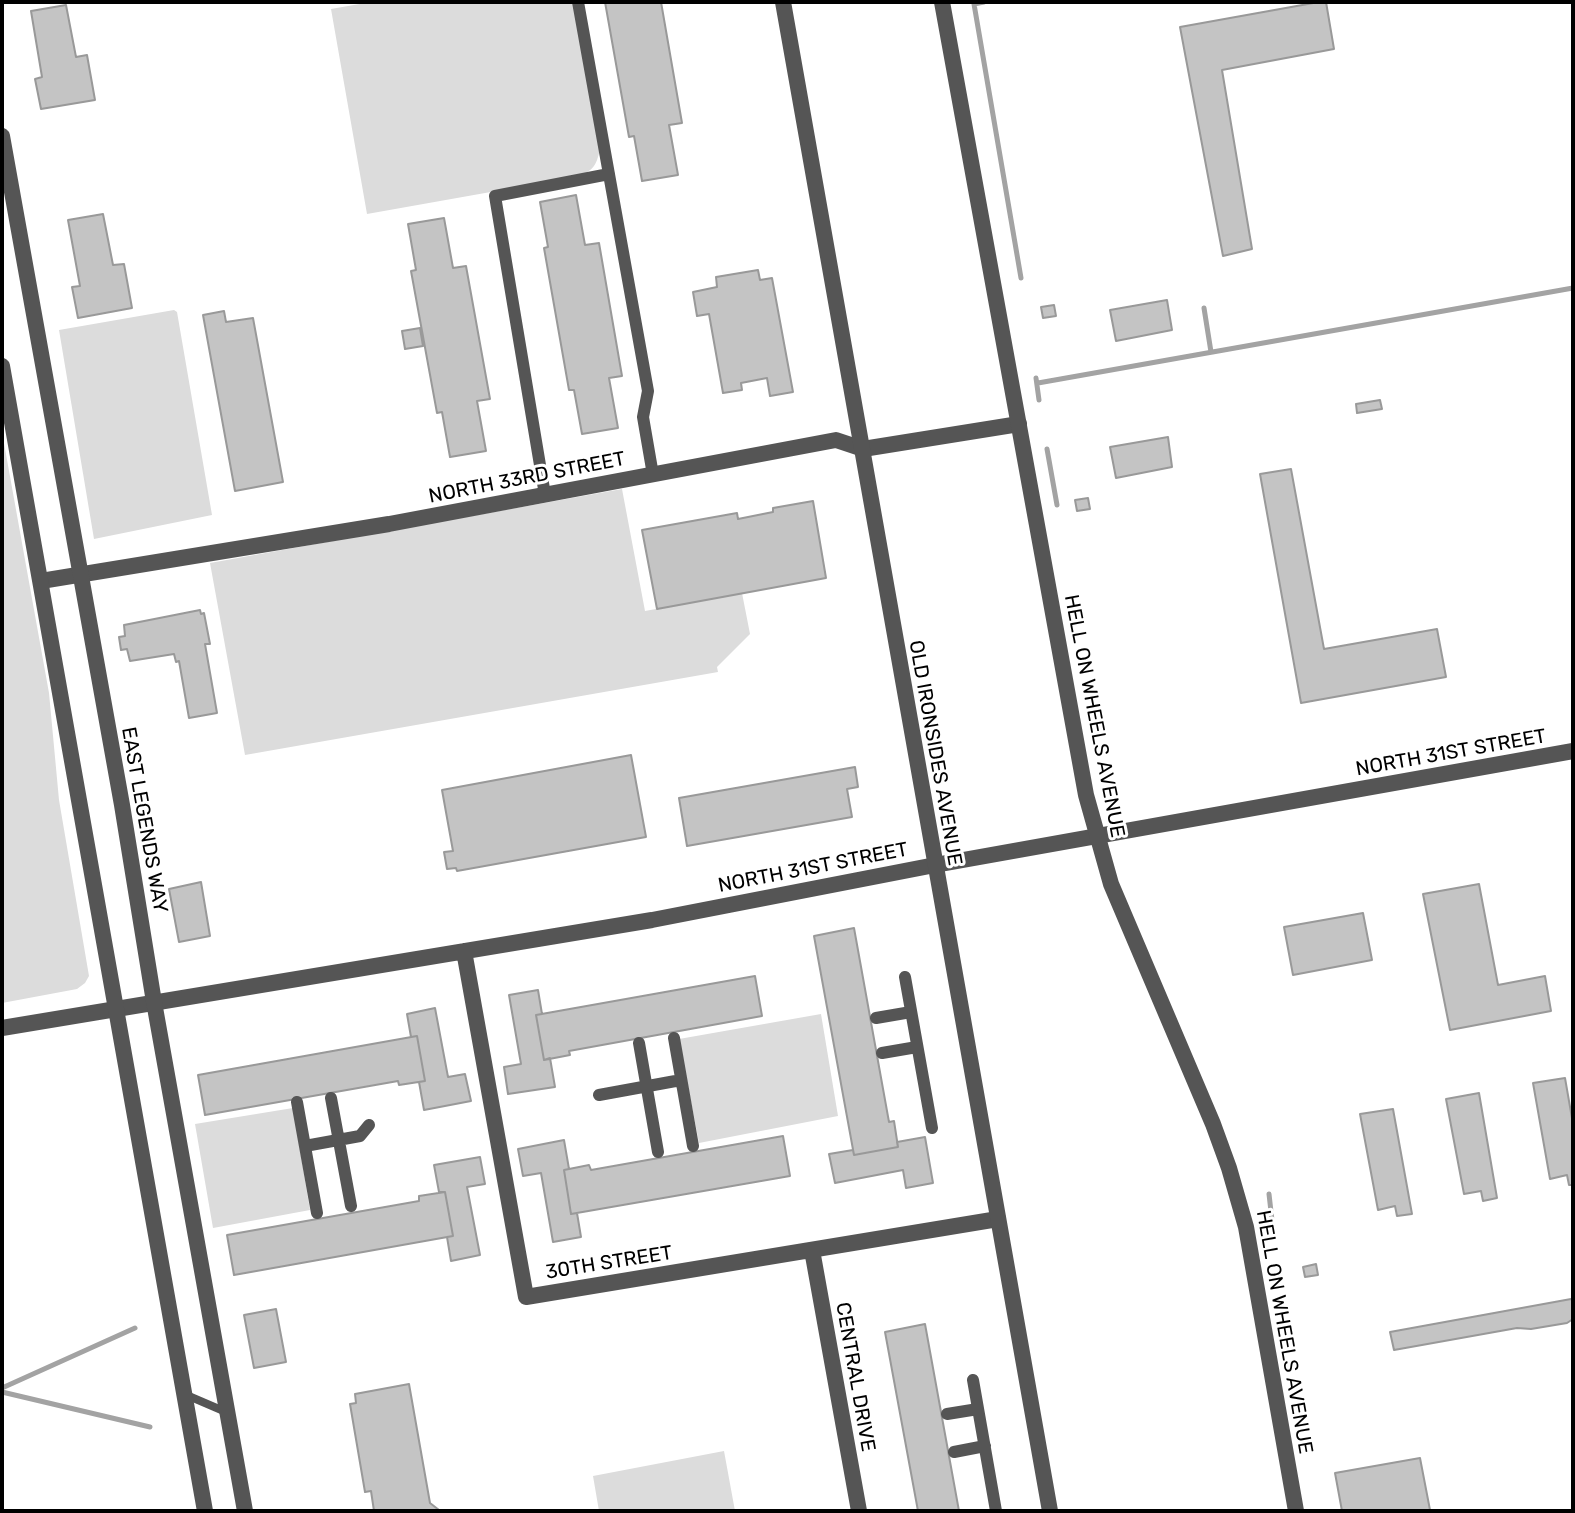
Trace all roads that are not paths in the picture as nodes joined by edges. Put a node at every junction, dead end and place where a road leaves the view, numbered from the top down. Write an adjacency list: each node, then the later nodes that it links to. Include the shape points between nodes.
1 (578, 2): 5 (street)
2 (783, 2): 8 (street, OLD IRONSIDES AVENUE)
3 (942, 2): 7 (street, HELL ON WHEELS AVENUE)
4 (2, 136): 11 (street, EAST LEGENDS WAY)
5 (609, 174): 9 (street, via 648,391 643,417); 10 (street, via 495,196)
6 (2, 366): 12 (street)
7 (1019, 424): 8 (street, NORTH 33RD STREET); 14 (street, HELL ON WHEELS AVENUE)
8 (863, 449): 9 (street, NORTH 33RD STREET, via 836,440); 15 (street, OLD IRONSIDES AVENUE)
9 (653, 475): 10 (street, NORTH 33RD STREET)
10 (545, 495): 11 (street, NORTH 33RD STREET)
11 (82, 575): 12 (street, NORTH 33RD STREET); 18 (street, EAST LEGENDS WAY)
12 (41, 581): 19 (street)
13 (1573, 751): 14 (street, NORTH 31ST STREET)
14 (1096, 836): 15 (street, NORTH 31ST STREET); 54 (street, HELL ON WHEELS AVENUE, via 1238,1197)
15 (935, 865): 16 (street, NORTH 31ST STREET); 40 (street, OLD IRONSIDES AVENUE)
16 (464, 951): 18 (street, NORTH 31ST STREET); 41 (street, 30TH STREET, via 526,1297)
17 (905, 977): 20 (street)
18 (154, 1002): 19 (street, NORTH 31ST STREET); 45 (street, EAST LEGENDS WAY)
19 (116, 1008): 22 (street, NORTH 31ST STREET); 43 (street)
20 (911, 1012): 21 (street); 25 (street)
21 (876, 1018)
22 (2, 1028)
23 (674, 1038): 27 (street)
24 (639, 1043): 28 (street)
25 (917, 1047): 26 (street); 33 (street)
26 (882, 1053)
27 (681, 1080): 28 (street); 36 (street)
28 (647, 1086): 29 (street); 37 (street)
29 (599, 1095)
30 (331, 1098): 34 (street)
31 (297, 1102): 35 (street)
32 (369, 1125): 34 (street, via 360,1136)
33 (932, 1128)
34 (339, 1140): 35 (street); 38 (street)
35 (305, 1146): 39 (street)
36 (693, 1146)
37 (658, 1152)
38 (351, 1206)
39 (317, 1213)
40 (998, 1219): 41 (street, 30TH STREET); 53 (street, OLD IRONSIDES AVENUE)
41 (812, 1250): 51 (street, CENTRAL DRIVE)
42 (973, 1380): 44 (street)
43 (183, 1394): 45 (lane); 49 (street)
44 (978, 1409): 46 (street); 47 (street)
45 (226, 1412): 50 (street, EAST LEGENDS WAY)
46 (947, 1414)
47 (985, 1446): 48 (street); 52 (street)
48 (954, 1452)
49 (205, 1511)
50 (245, 1511)
51 (859, 1511)
52 (996, 1511)
53 (1050, 1511)
54 (1296, 1511)

